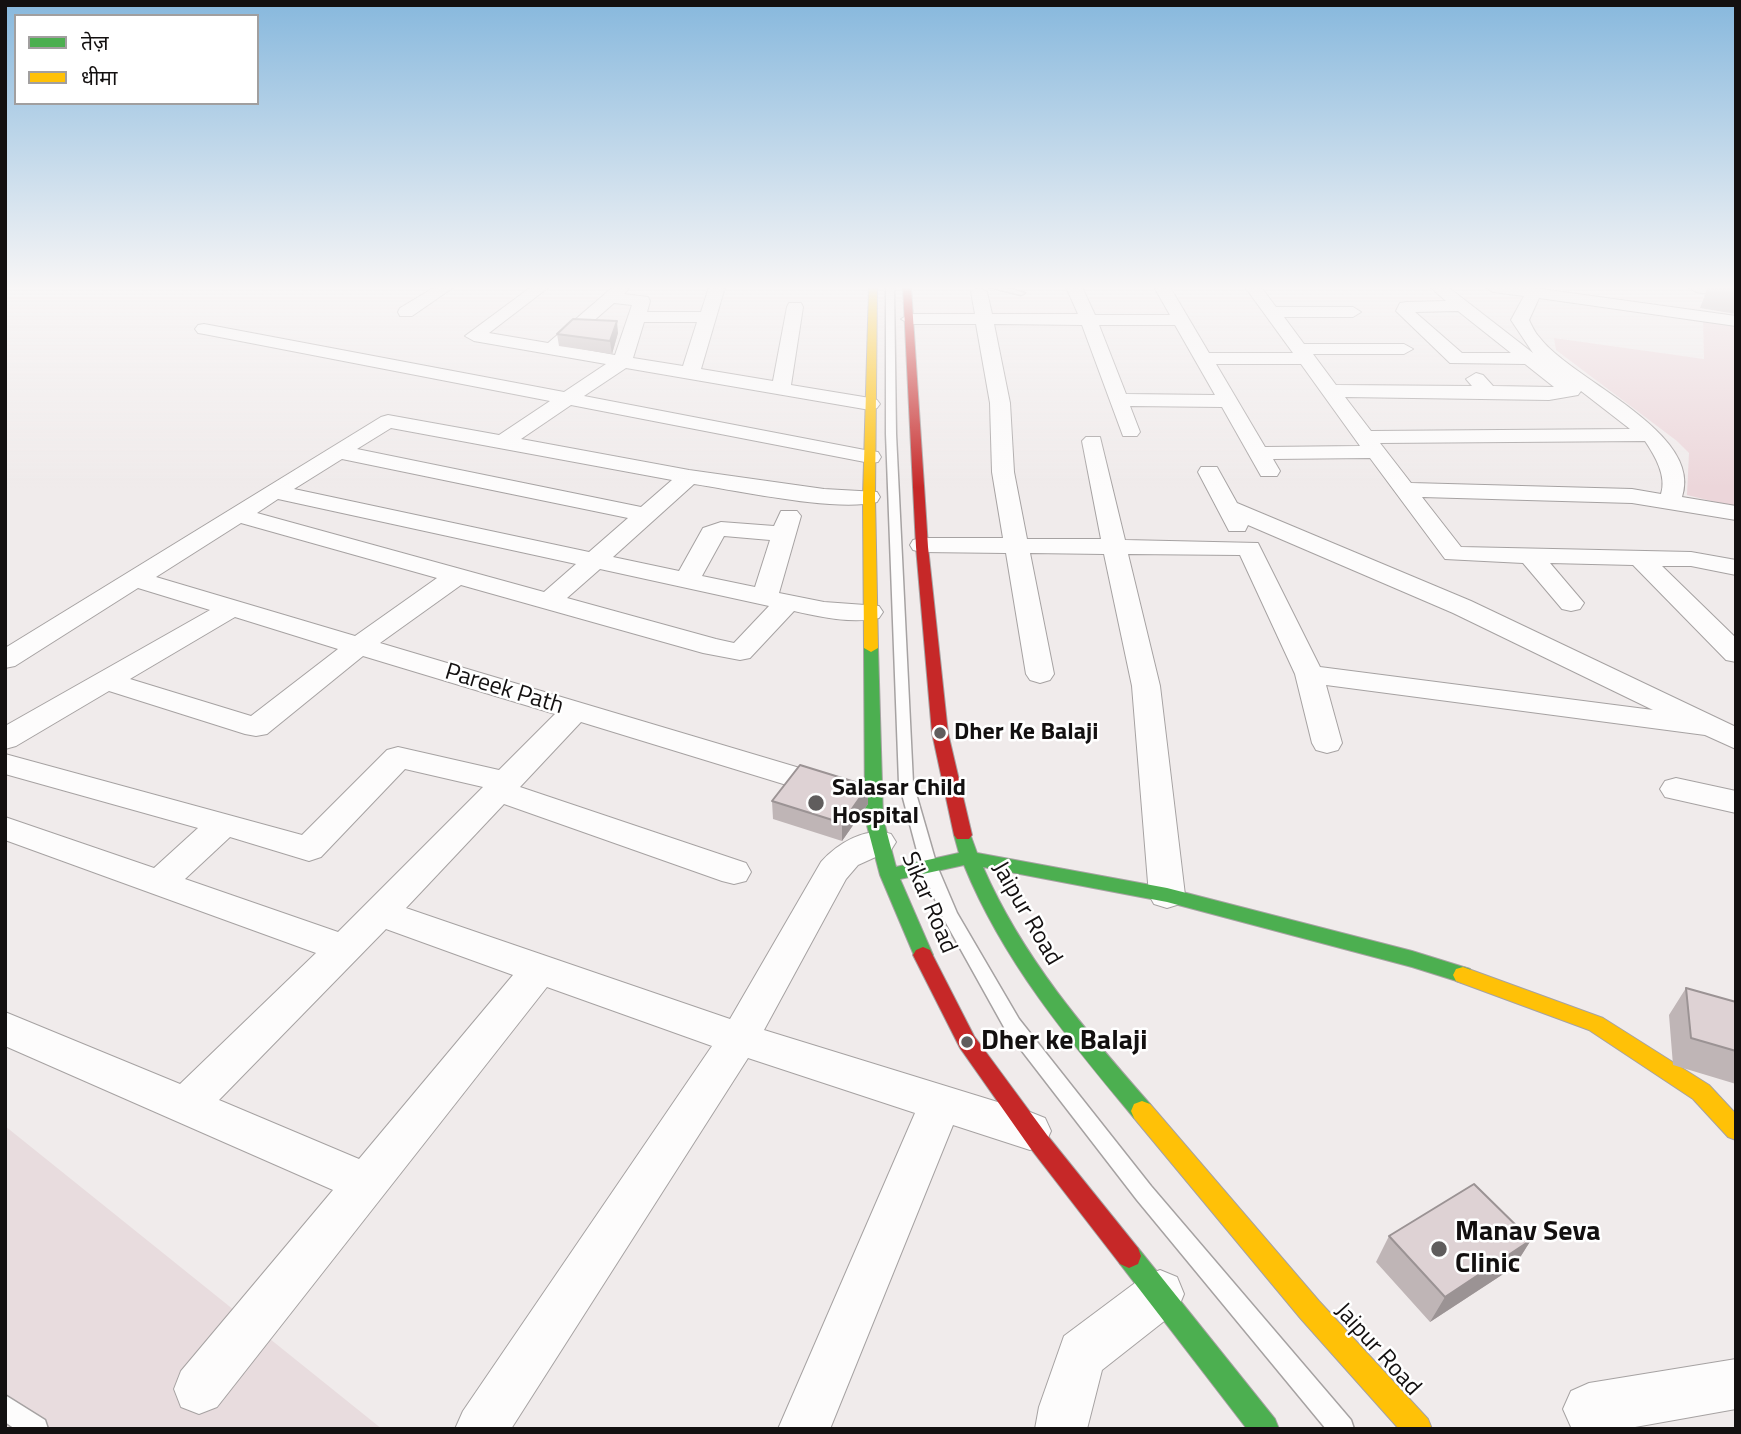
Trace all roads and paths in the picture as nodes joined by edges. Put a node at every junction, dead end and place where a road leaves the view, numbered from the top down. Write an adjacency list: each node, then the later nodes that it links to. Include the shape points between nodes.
1 (334, 354): 24 (street)
2 (578, 354): 19 (street)
3 (625, 354): 19 (street)
4 (696, 354): 20 (street)
5 (787, 354): 21 (street)
6 (871, 354): 27 (main road, Sikar Road)
7 (890, 354): 83 (lane, via 906,782)
8 (912, 354): 49 (main road, Jaipur Road)
9 (990, 354): 48 (street, via 1000,403 1003,472)
10 (1102, 354): 25 (street)
11 (1200, 354): 16 (street)
12 (1302, 354): 16 (street); 22 (street)
13 (1451, 354): 18 (street)
14 (1534, 354): 17 (street)
15 (1538, 354): 17 (street)
16 (1202, 358): 26 (street)
17 (1540, 358): 18 (street); 23 (street, via 1571,391); 30 (street)
18 (1457, 359): 23 (street)
19 (622, 362): 20 (street); 24 (street)
20 (690, 374): 21 (street)
21 (781, 389): 27 (street)
22 (1330, 391): 23 (street); 33 (street)
23 (1488, 392): 28 (street)
24 (568, 399): 32 (street); 35 (street)
25 (1119, 400): 26 (street); 29 (street)
26 (1227, 401): 33 (street, via 1264,462)
27 (870, 404): 35 (main road, Sikar Road)
28 (1519, 424)
29 (1130, 432)
30 (1651, 435): 33 (street); 42 (street, via 1667,457 1675,485)
31 (1093, 441): 50 (street)
32 (502, 443): 34 (street, via 388,421); 37 (street)
33 (1370, 445): 38 (street)
34 (339, 452): 39 (street); 46 (street)
35 (870, 457): 41 (main road, Sikar Road)
36 (1209, 472): 43 (street)
37 (689, 477): 40 (street); 46 (street)
38 (1404, 490): 42 (street, via 1564,492); 52 (street, via 1454,554)
39 (275, 492): 45 (street); 54 (street)
40 (796, 492): 41 (street); 47 (street)
41 (869, 498): 63 (main road, Sikar Road)
42 (1669, 502): 44 (street)
43 (1228, 508): 51 (street); 71 (street, via 1462,607)
44 (1736, 513)
45 (239, 515): 56 (street); 57 (street)
46 (647, 515): 54 (street)
47 (783, 534): 58 (street, via 721,529 711,533); 59 (street)
48 (1018, 544): 49 (street); 50 (street); 67 (street)
49 (922, 545): 81 (main road, Jaipur Road, via 940,733)
50 (1114, 545): 51 (street); 86 (street, via 1146,686)
51 (1249, 548): 68 (street)
52 (1530, 556): 53 (street); 61 (street)
53 (1640, 558): 55 (street, via 1691,558); 65 (street)
54 (598, 560): 58 (street); 60 (street)
55 (1736, 568)
56 (457, 576): 60 (street); 64 (street)
57 (135, 579): 62 (street, Pareek Path); 66 (street)
58 (688, 579): 59 (street)
59 (776, 599): 60 (street, via 740,652); 63 (street, via 824,610)
60 (549, 601)
61 (1571, 603)
62 (232, 608): 64 (street, Pareek Path); 69 (street)
63 (870, 612): 77 (main road, Sikar Road)
64 (359, 646): 69 (street, via 256,727); 70 (street, Pareek Path)
65 (1736, 654)
66 (5, 660)
67 (1040, 674)
68 (1309, 674): 71 (street); 73 (street)
69 (106, 681): 72 (street)
70 (575, 711): 75 (street); 77 (street, Pareek Path)
71 (1724, 733)
72 (5, 740)
73 (1327, 743)
74 (5, 764): 79 (street)
75 (501, 786): 79 (street, via 398,757 309,849); 84 (street); 87 (street)
76 (1676, 789): 78 (street)
77 (873, 800): 82 (main road, Sikar Road)
78 (1735, 803)
79 (224, 824): 85 (street)
80 (5, 828): 85 (street)
81 (968, 858): 83 (main road); 86 (main road); 108 (main road, Jaipur Road, via 1011,944 1063,1018 1310,1310)
82 (884, 859): 83 (main road); 91 (street, via 846,856 833,871); 95 (main road, Sikar Road, via 919,947 967,1042)
83 (929, 866): 107 (lane, via 949,914 1012,1024 1144,1193)
84 (734, 872)
85 (159, 883): 88 (street)
86 (1167, 895): 94 (main road, via 1412,959 1597,1024 1701,1092)
87 (380, 912): 88 (street); 89 (street)
88 (344, 949): 93 (street)
89 (541, 968): 91 (street); 96 (street)
90 (5, 1028): 93 (street)
91 (739, 1039): 92 (street); 103 (street)
92 (940, 1104): 95 (street); 104 (street)
93 (187, 1106): 96 (street)
94 (1736, 1130)
95 (1032, 1132): 97 (main road, Sikar Road)
96 (366, 1183): 99 (street)
97 (1160, 1294): 105 (street, via 1082,1354); 106 (main road, Sikar Road)
98 (1736, 1384): 101 (street)
99 (199, 1389)
100 (5, 1407): 102 (lane)
101 (1588, 1409)
102 (36, 1429)
103 (481, 1429)
104 (804, 1429)
105 (1062, 1429)
106 (1265, 1429)
107 (1342, 1429)
108 (1418, 1429)

